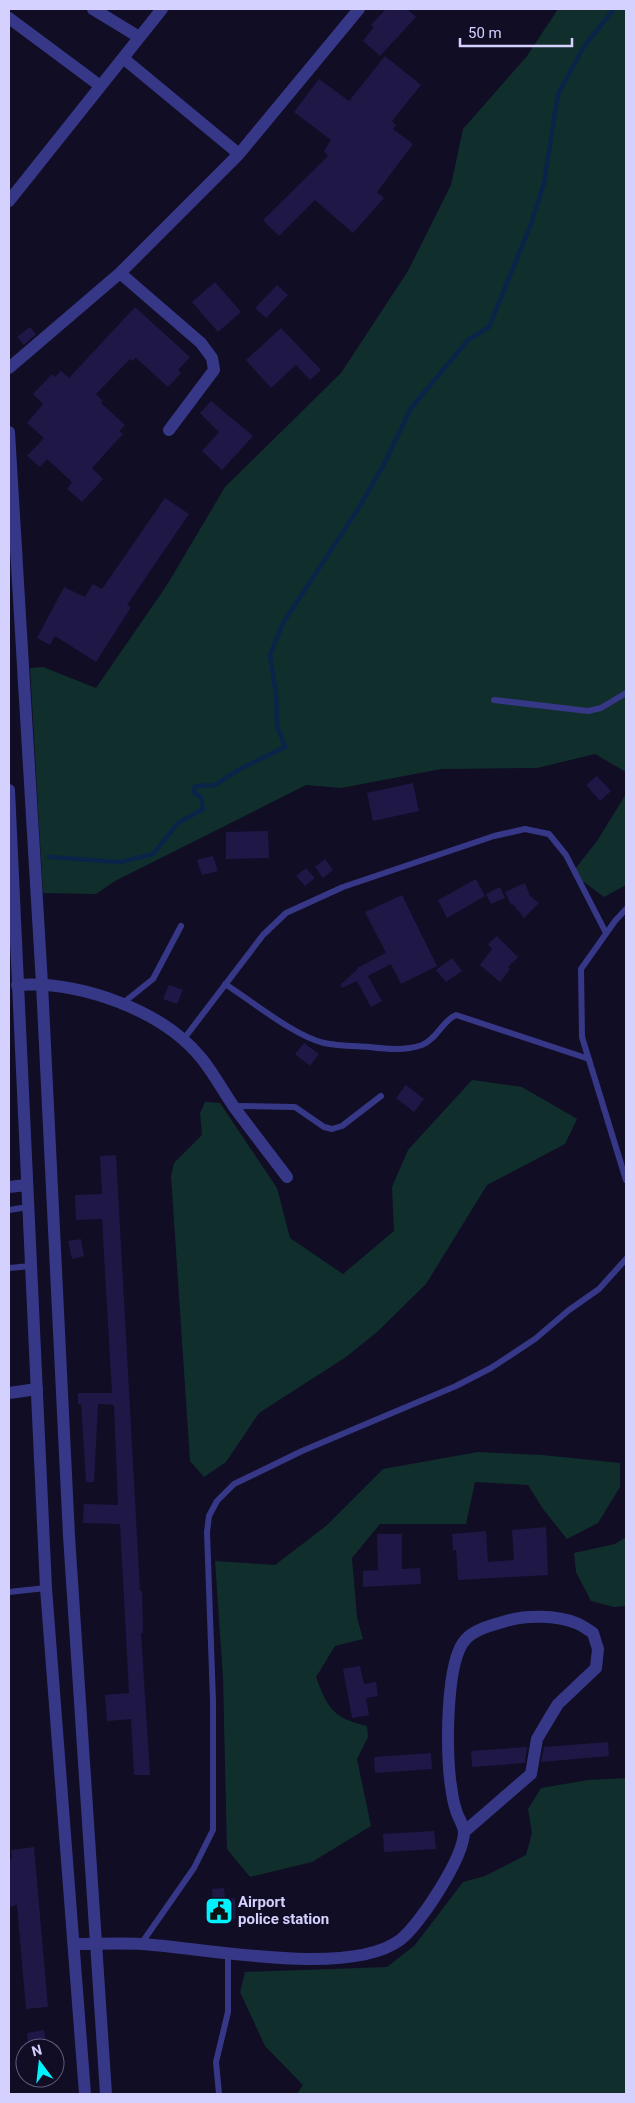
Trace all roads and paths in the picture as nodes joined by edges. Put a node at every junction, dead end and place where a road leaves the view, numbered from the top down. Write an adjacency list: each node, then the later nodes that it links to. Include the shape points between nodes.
1 (93, 9): 5 (street)
2 (162, 9): 5 (street)
3 (359, 9): 8 (street)
4 (9, 18): 7 (street)
5 (140, 37): 6 (street)
6 (123, 58): 7 (street); 8 (street)
7 (100, 85): 9 (street)
8 (239, 154): 10 (street)
9 (9, 201)
10 (120, 273): 11 (street); 12 (street, via 201,343 212,358 214,370)
11 (9, 368)
12 (169, 430)
13 (9, 432): 20 (street)
14 (626, 693): 15 (lane, via 601,708 588,711)
15 (494, 700)
16 (9, 790): 22 (street)
17 (626, 909): 19 (lane)
18 (181, 926): 23 (lane, via 153,979)
19 (606, 933): 21 (lane, via 566,855 548,834 525,830 494,836 315,898 286,913 263,934); 25 (lane, via 581,969 582,1036)
20 (42, 984): 22 (street); 23 (street, via 70,987); 43 (street, via 69,1536)
21 (225, 984): 24 (lane); 25 (lane, via 298,1031 323,1043 409,1049 424,1044 436,1035 448,1018 456,1015)
22 (17, 985): 30 (street)
23 (122, 1004): 24 (street)
24 (183, 1040): 27 (street, via 202,1058)
25 (589, 1059): 29 (lane)
26 (381, 1096): 27 (lane, via 342,1126 332,1129 295,1107)
27 (233, 1106): 28 (street)
28 (287, 1176)
29 (626, 1180)
30 (27, 1186): 31 (street); 32 (street)
31 (9, 1187)
32 (28, 1207): 33 (lane); 35 (street)
33 (9, 1210)
34 (626, 1259): 44 (lane, via 600,1289 491,1368 302,1451 234,1484 216,1501 209,1516 207,1532 213,1700 213,1830 194,1868)
35 (31, 1266): 36 (lane); 37 (street)
36 (9, 1268)
37 (36, 1389): 38 (street); 39 (street)
38 (9, 1393)
39 (46, 1588): 40 (lane); 42 (street)
40 (9, 1592)
41 (464, 1832): 41 (street, via 531,1774 537,1739 550,1717 558,1704 596,1668 598,1649 593,1633 576,1622 545,1617 514,1618 489,1626 466,1639 457,1654 451,1676 448,1749 450,1783); 45 (street, via 452,1867 438,1892 412,1927 388,1947 331,1959)
42 (75, 1944): 43 (street); 46 (street)
43 (96, 1944): 44 (street); 47 (street)
44 (141, 1944): 45 (street)
45 (228, 1954): 48 (lane, via 228,2012 216,2062)
46 (85, 2094)
47 (106, 2094)
48 (219, 2094)

